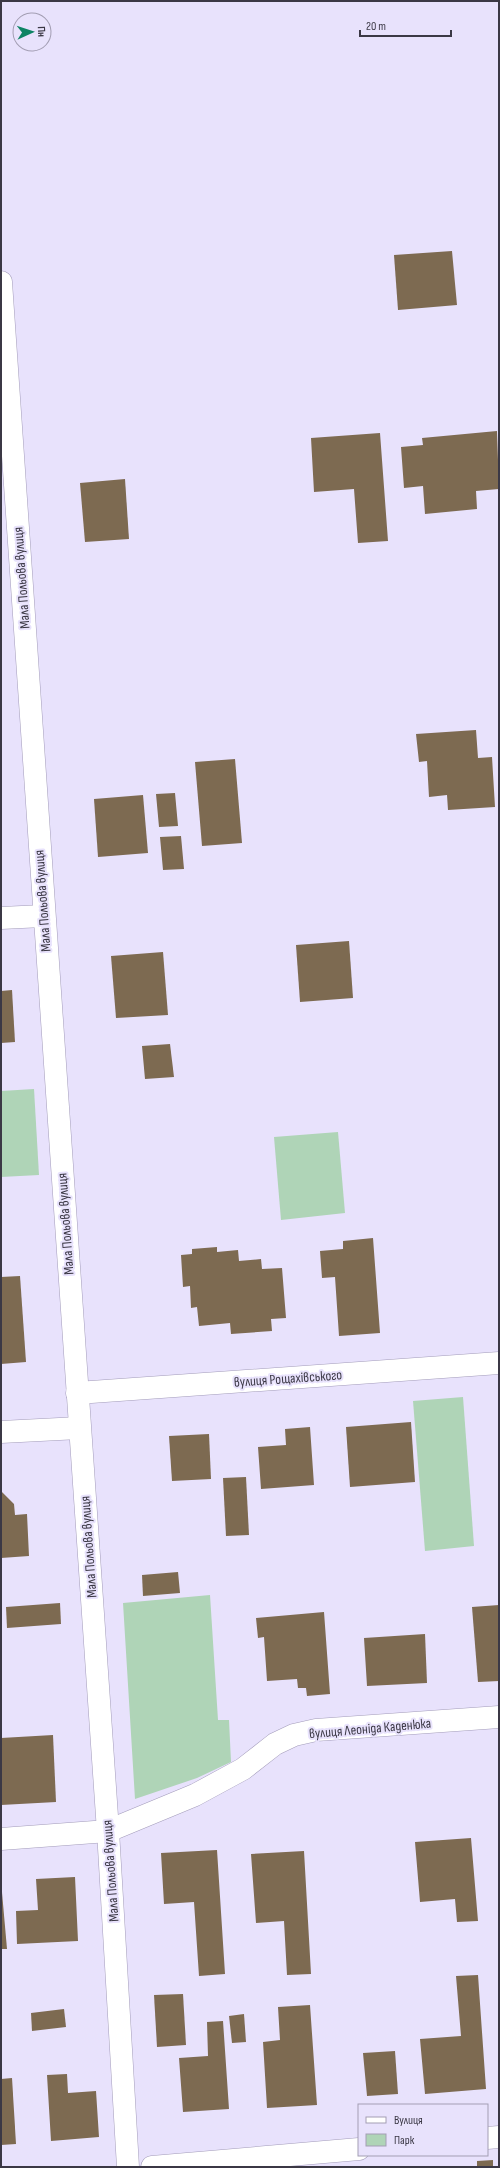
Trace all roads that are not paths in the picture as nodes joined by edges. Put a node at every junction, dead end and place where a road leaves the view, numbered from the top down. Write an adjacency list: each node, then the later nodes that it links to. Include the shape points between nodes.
1 (1, 282): 2 (street, Мала Польова вулиця)
2 (5, 397): 3 (street, Мала Польова вулиця)
3 (43, 916): 4 (street); 6 (street, Мала Польова вулиця)
4 (1, 918)
5 (499, 1363): 6 (street, вулиця Рощахівського)
6 (77, 1393): 7 (street, Мала Польова вулиця)
7 (79, 1428): 8 (street); 10 (street, Мала Польова вулиця)
8 (1, 1432)
9 (499, 1717): 10 (street, вулиця Леоніда Каденюка, via 316,1730 294,1735 275,1744 227,1779 202,1792)
10 (108, 1831): 11 (street, вулиця Леоніда Каденюка); 15 (street, Мала Польова вулиця)
11 (1, 1839)
12 (499, 2137): 13 (street)
13 (488, 2138)
14 (358, 2149): 16 (street)
15 (128, 2167)
16 (152, 2167)

